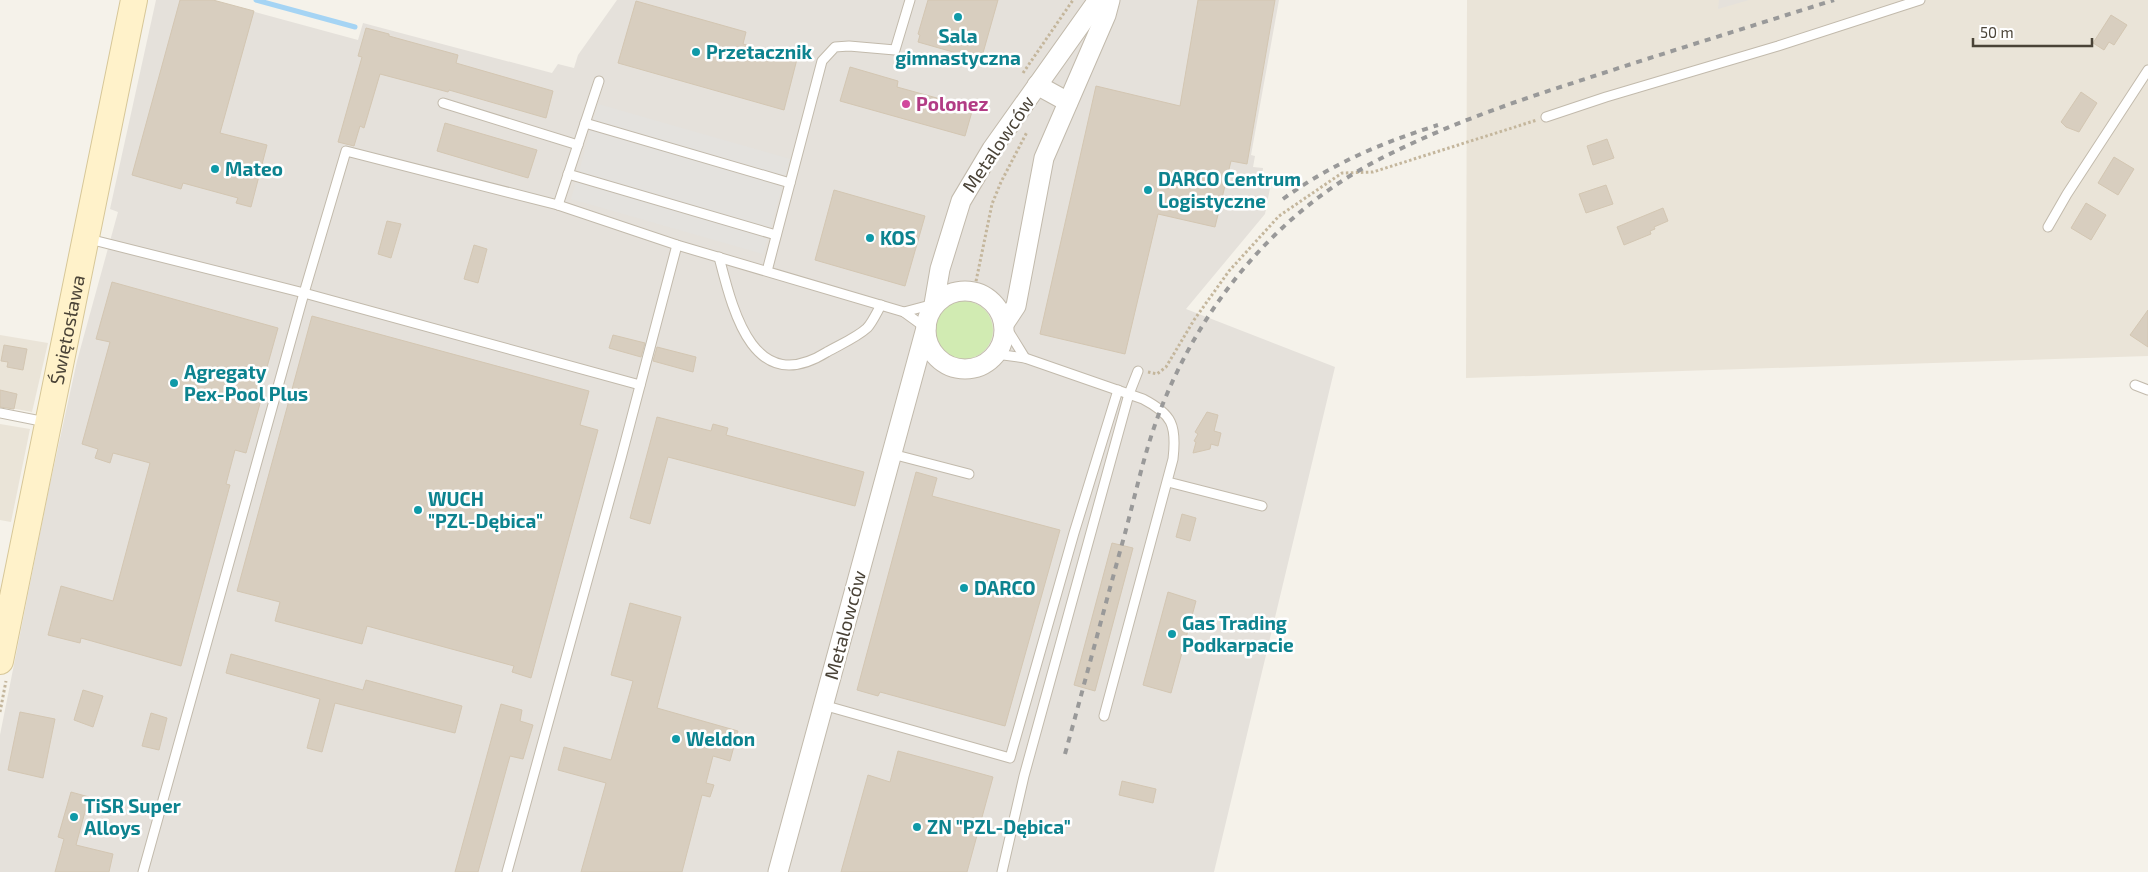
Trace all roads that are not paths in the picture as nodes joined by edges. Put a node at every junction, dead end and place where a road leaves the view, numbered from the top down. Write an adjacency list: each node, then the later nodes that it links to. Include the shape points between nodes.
1 (134, 0): 19 (street, Świętosława)
2 (910, 0): 15 (lane, via 895,50 834,47 822,61)
3 (1098, 0): 8 (street, Metalowców)
4 (1110, 0): 9 (street, Metalowców)
5 (1920, 0): 11 (lane)
6 (2148, 70): 17 (lane)
7 (599, 81): 12 (lane)
8 (1037, 85): 9 (street); 24 (street, Metalowców, via 960,201 940,269)
9 (1068, 102): 27 (street, Metalowców, via 1044,158 1016,306)
10 (443, 103): 13 (lane)
11 (1546, 117)
12 (585, 123): 13 (lane); 15 (lane)
13 (578, 145): 14 (lane)
14 (568, 174): 16 (lane); 18 (lane)
15 (790, 183): 18 (lane)
16 (558, 205): 20 (lane); 23 (lane, via 346,151)
17 (2048, 228)
18 (776, 235): 22 (lane)
19 (86, 238): 23 (lane); 40 (street, Świętosława)
20 (677, 245): 21 (lane); 34 (lane)
21 (719, 257): 22 (lane); 25 (lane, via 726,286 748,339 764,358 782,365 800,365 818,358 867,328)
22 (767, 271): 25 (lane)
23 (304, 293): 34 (lane); 48 (lane)
24 (934, 304): 26 (lane); 27 (street, via 958,291 974,291 998,306); 28 (street, Metalowców)
25 (881, 306): 26 (lane)
26 (904, 312): 28 (lane)
27 (1004, 324): 29 (street, Metalowców, via 1005,332); 30 (lane)
28 (926, 328): 31 (street, via 927,341 933,353); 33 (street, Metalowców)
29 (996, 354): 30 (lane); 31 (street, via 985,364 971,369)
30 (1025, 358): 36 (lane)
31 (944, 363): 33 (street)
32 (1138, 371): 38 (lane)
33 (913, 377): 41 (street, Metalowców)
34 (640, 385): 49 (lane)
35 (2135, 385): 37 (lane)
36 (1118, 390): 38 (lane); 46 (lane, via 1010,758)
37 (2148, 390)
38 (1129, 394): 43 (lane, via 1161,408 1167,414 1174,441); 51 (lane, via 1027,767)
39 (0, 413): 40 (lane)
40 (48, 423): 45 (street, Świętosława)
41 (892, 454): 42 (lane); 46 (street, Metalowców)
42 (970, 474)
43 (1168, 482): 44 (lane); 47 (lane)
44 (1262, 506)
45 (0, 661)
46 (823, 705): 50 (street, Metalowców)
47 (1104, 716)
48 (143, 872)
49 (507, 872)
50 (778, 872)
51 (1002, 872)

